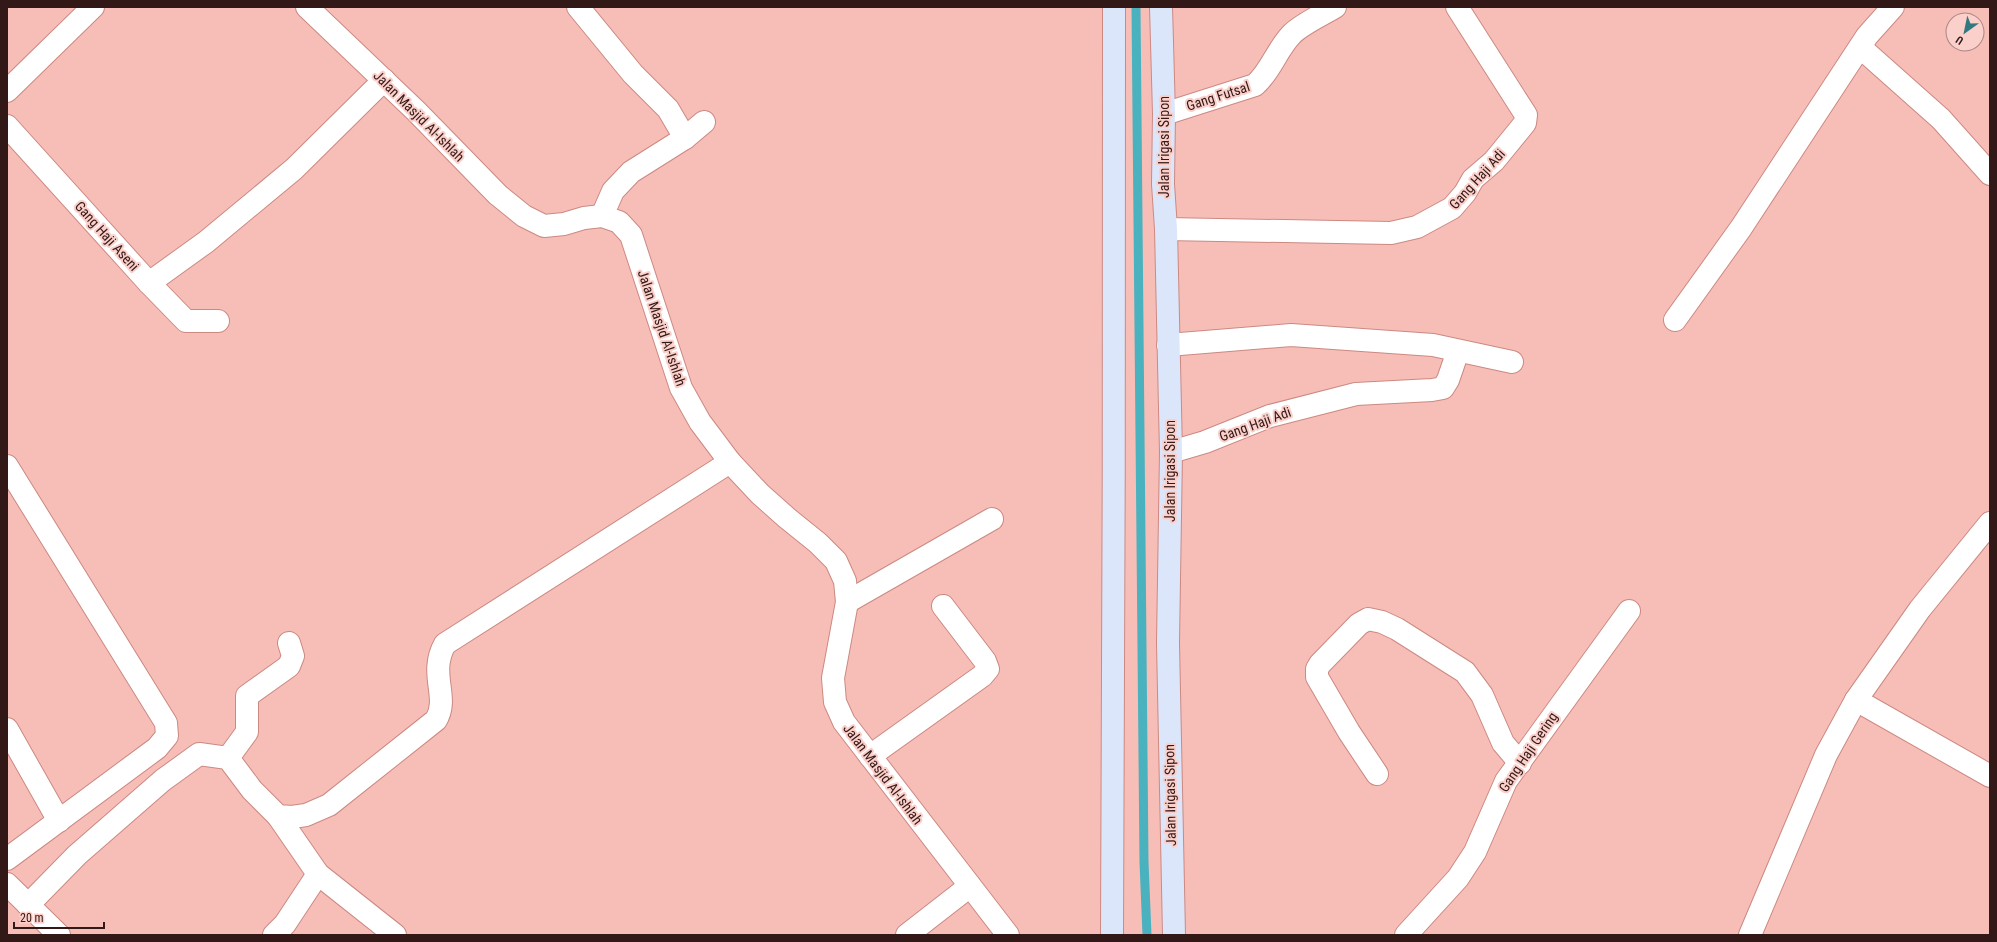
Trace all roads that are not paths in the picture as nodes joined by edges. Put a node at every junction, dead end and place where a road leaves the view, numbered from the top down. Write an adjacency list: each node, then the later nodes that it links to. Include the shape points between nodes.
1 (92, 7): 11 (street)
2 (307, 7): 10 (street, Jalan Masjid Al-Ishlah)
3 (578, 7): 15 (street, via 633,74 668,109)
4 (1114, 7): 53 (street)
5 (1161, 7): 12 (street, Jalan Irigasi Sipon)
6 (1335, 7): 12 (street, Gang Futsal, via 1291,35 1265,76 1255,85)
7 (1458, 7): 18 (street, Gang Haji Adi, via 1526,115 1526,123 1494,161 1472,179 1465,193 1452,208 1417,226 1391,232)
8 (1893, 7): 9 (street)
9 (1860, 47): 16 (street, via 1941,119); 20 (street, via 1741,228)
10 (384, 80): 17 (street, Jalan Masjid Al-Ishlah, via 498,195 524,216 544,226); 19 (street, via 294,169 206,242)
11 (7, 91)
12 (1164, 114): 18 (street, Jalan Irigasi Sipon, via 1163,184)
13 (704, 122): 15 (street)
14 (7, 126): 19 (street, Gang Haji Aseni)
15 (685, 138): 17 (street, via 631,172 613,191)
16 (1990, 174)
17 (602, 216): 26 (street, Jalan Masjid Al-Ishlah, via 618,222 631,235 681,388 700,422)
18 (1166, 230): 22 (street, Jalan Irigasi Sipon)
19 (149, 283): 21 (street, Gang Haji Aseni, via 186,321)
20 (1675, 320)
21 (218, 321)
22 (1168, 345): 23 (street, via 1291,335 1432,345); 25 (street, Jalan Irigasi Sipon)
23 (1458, 351): 24 (street); 25 (street, Gang Haji Adi, via 1443,388 1356,394 1270,416 1205,442)
24 (1512, 362)
25 (1171, 452): 54 (street, Jalan Irigasi Sipon, via 1168,643)
26 (730, 462): 30 (street, Jalan Masjid Al-Ishlah, via 760,494 836,561 845,581); 41 (street, via 444,644 438,659 437,682 442,703 441,712 436,720 329,805 306,815)
27 (7, 466): 42 (street, via 166,723 167,736 158,748)
28 (992, 519): 30 (street)
29 (1990, 523): 34 (street, via 1920,609)
30 (847, 602): 36 (street, Jalan Masjid Al-Ishlah, via 833,678 835,702 844,722)
31 (943, 606): 36 (street, via 985,661 988,669 982,676)
32 (1630, 612): 38 (street, Gang Haji Gering)
33 (289, 643): 37 (street, via 293,656 289,666 247,696 247,732)
34 (1856, 700): 40 (street); 56 (street, via 1826,755)
35 (7, 729): 42 (street)
36 (870, 756): 46 (street, Jalan Masjid Al-Ishlah)
37 (228, 758): 41 (street, via 252,790); 47 (street, via 205,754 192,758 77,855)
38 (1520, 763): 39 (street, via 1503,743 1482,695 1465,672 1397,629 1368,619 1359,624 1323,660 1317,669 1317,677); 55 (street, Gang Haji Gering, via 1506,781 1475,852 1458,878)
39 (1377, 774)
40 (1990, 776)
41 (278, 816): 44 (street)
42 (60, 821): 43 (street)
43 (7, 859)
44 (318, 874): 49 (street, via 285,924); 50 (street)
45 (7, 884): 47 (street)
46 (970, 886): 51 (street); 52 (street, Jalan Masjid Al-Ishlah)
47 (28, 905): 48 (street)
48 (59, 935)
49 (274, 935)
50 (394, 935)
51 (907, 935)
52 (1008, 935)
53 (1112, 935)
54 (1174, 935)
55 (1406, 935)
56 (1750, 935)

